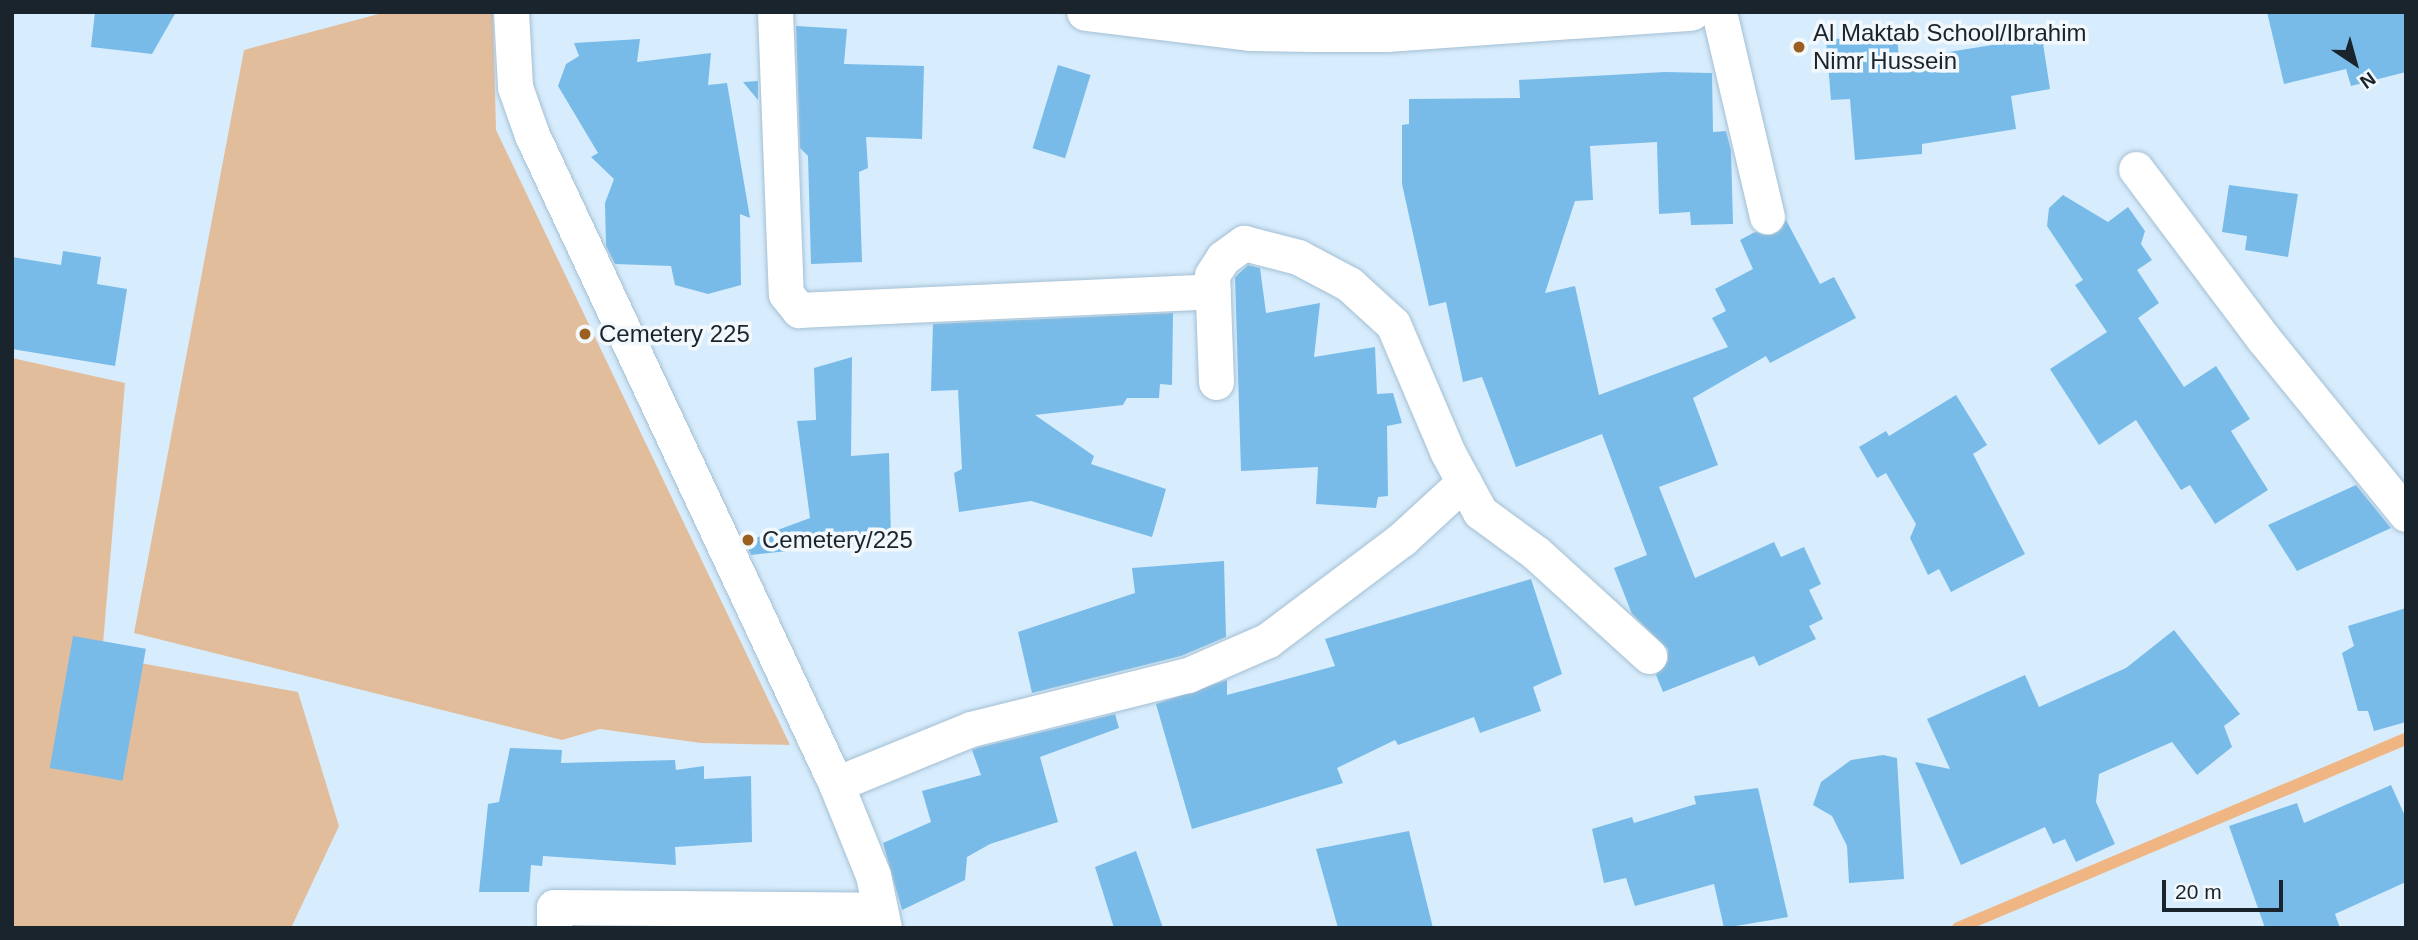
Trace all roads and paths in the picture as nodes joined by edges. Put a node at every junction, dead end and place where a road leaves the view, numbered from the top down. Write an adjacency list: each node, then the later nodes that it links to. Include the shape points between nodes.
1 (511, 12): 13 (street, via 515,87 532,135)
2 (775, 12): 8 (street, via 786,294 799,310)
3 (1086, 12): 4 (main road, via 1252,32 1313,33 1387,33)
4 (1691, 12)
5 (1719, 12): 7 (street)
6 (2136, 169): 11 (street, via 2263,338)
7 (1767, 216)
8 (1213, 291): 9 (street); 10 (street, via 1212,275 1244,243 1298,257 1349,284 1394,324)
9 (1216, 382)
10 (1464, 482): 12 (street, via 1480,512 1536,554); 13 (street, via 1402,539 1268,640 1188,675 971,729)
11 (2406, 514)
12 (1649, 656)
13 (836, 784): 14 (street, via 873,875)
14 (882, 919): 15 (street, via 554,906)
15 (554, 928)

